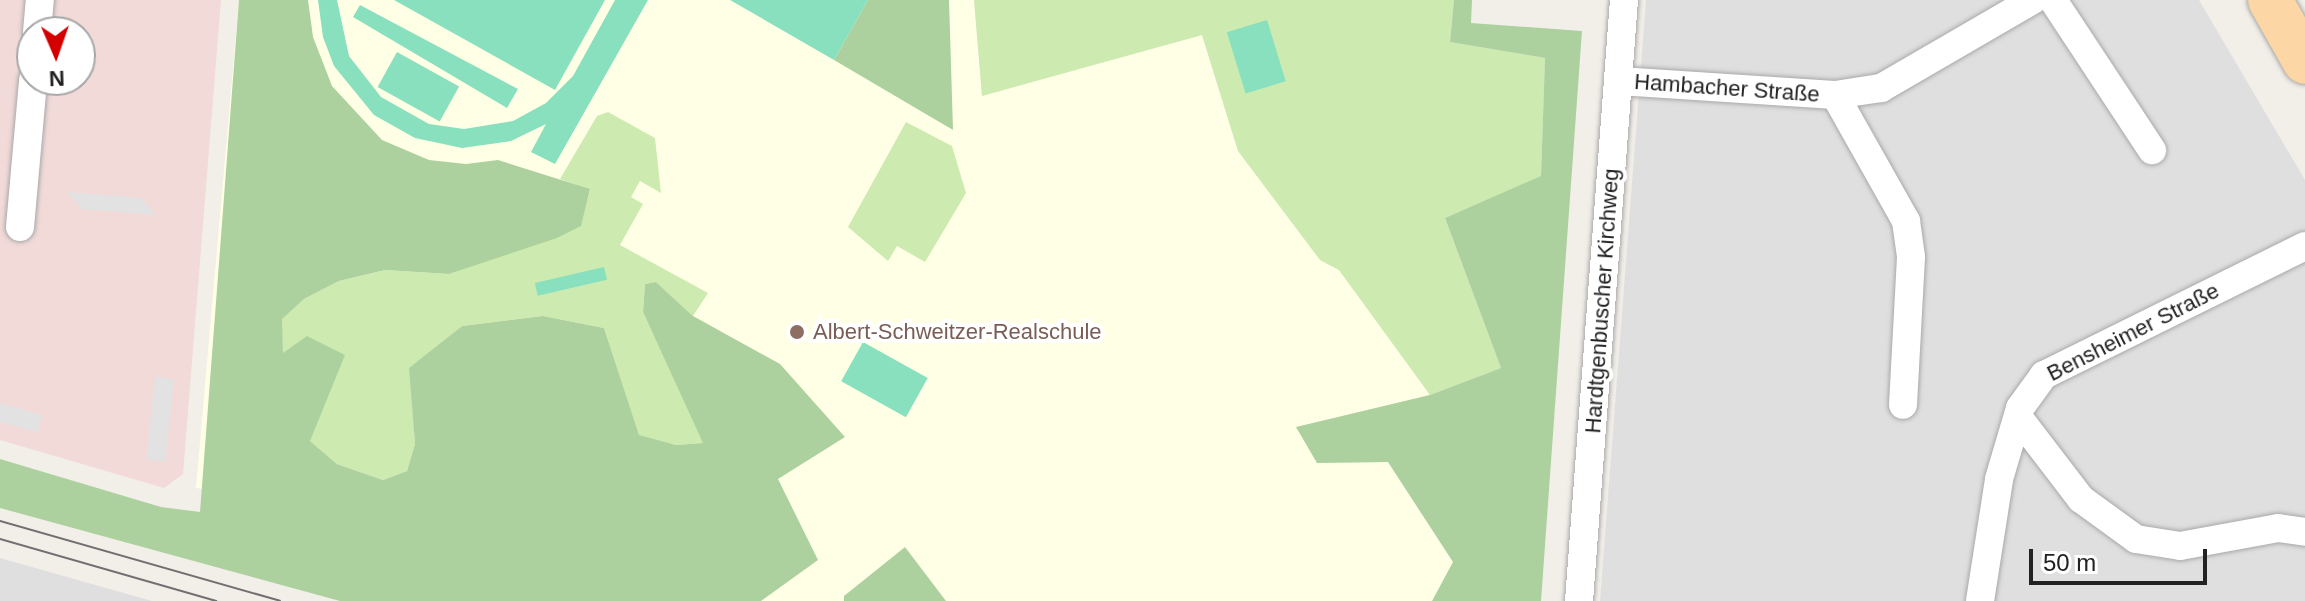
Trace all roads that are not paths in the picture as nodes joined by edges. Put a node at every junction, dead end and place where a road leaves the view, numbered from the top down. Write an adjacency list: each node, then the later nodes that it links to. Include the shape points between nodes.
1 (1624, 0): 6 (street, Hardtgenbuscher Kirchweg)
2 (2033, 0): 7 (street, Hambacher Straße, via 1881,88)
3 (2053, 0): 9 (street)
4 (2270, 0): 5 (main road)
5 (2305, 62)
6 (1619, 81): 7 (street, Hambacher Straße); 15 (street, Hardtgenbuscher Kirchweg)
7 (1835, 95): 12 (street, Hambacher Straße, via 1906,221 1911,257)
8 (32, 96): 10 (street)
9 (2152, 150)
10 (20, 227)
11 (2305, 246): 13 (street, Bensheimer Straße, via 2044,375 2020,408)
12 (1903, 405)
13 (2019, 418): 14 (street, via 2081,499 2136,539 2180,546 2278,528); 16 (street, Bensheimer Straße, via 1999,479)
14 (2305, 532)
15 (1579, 601)
16 (1980, 601)

